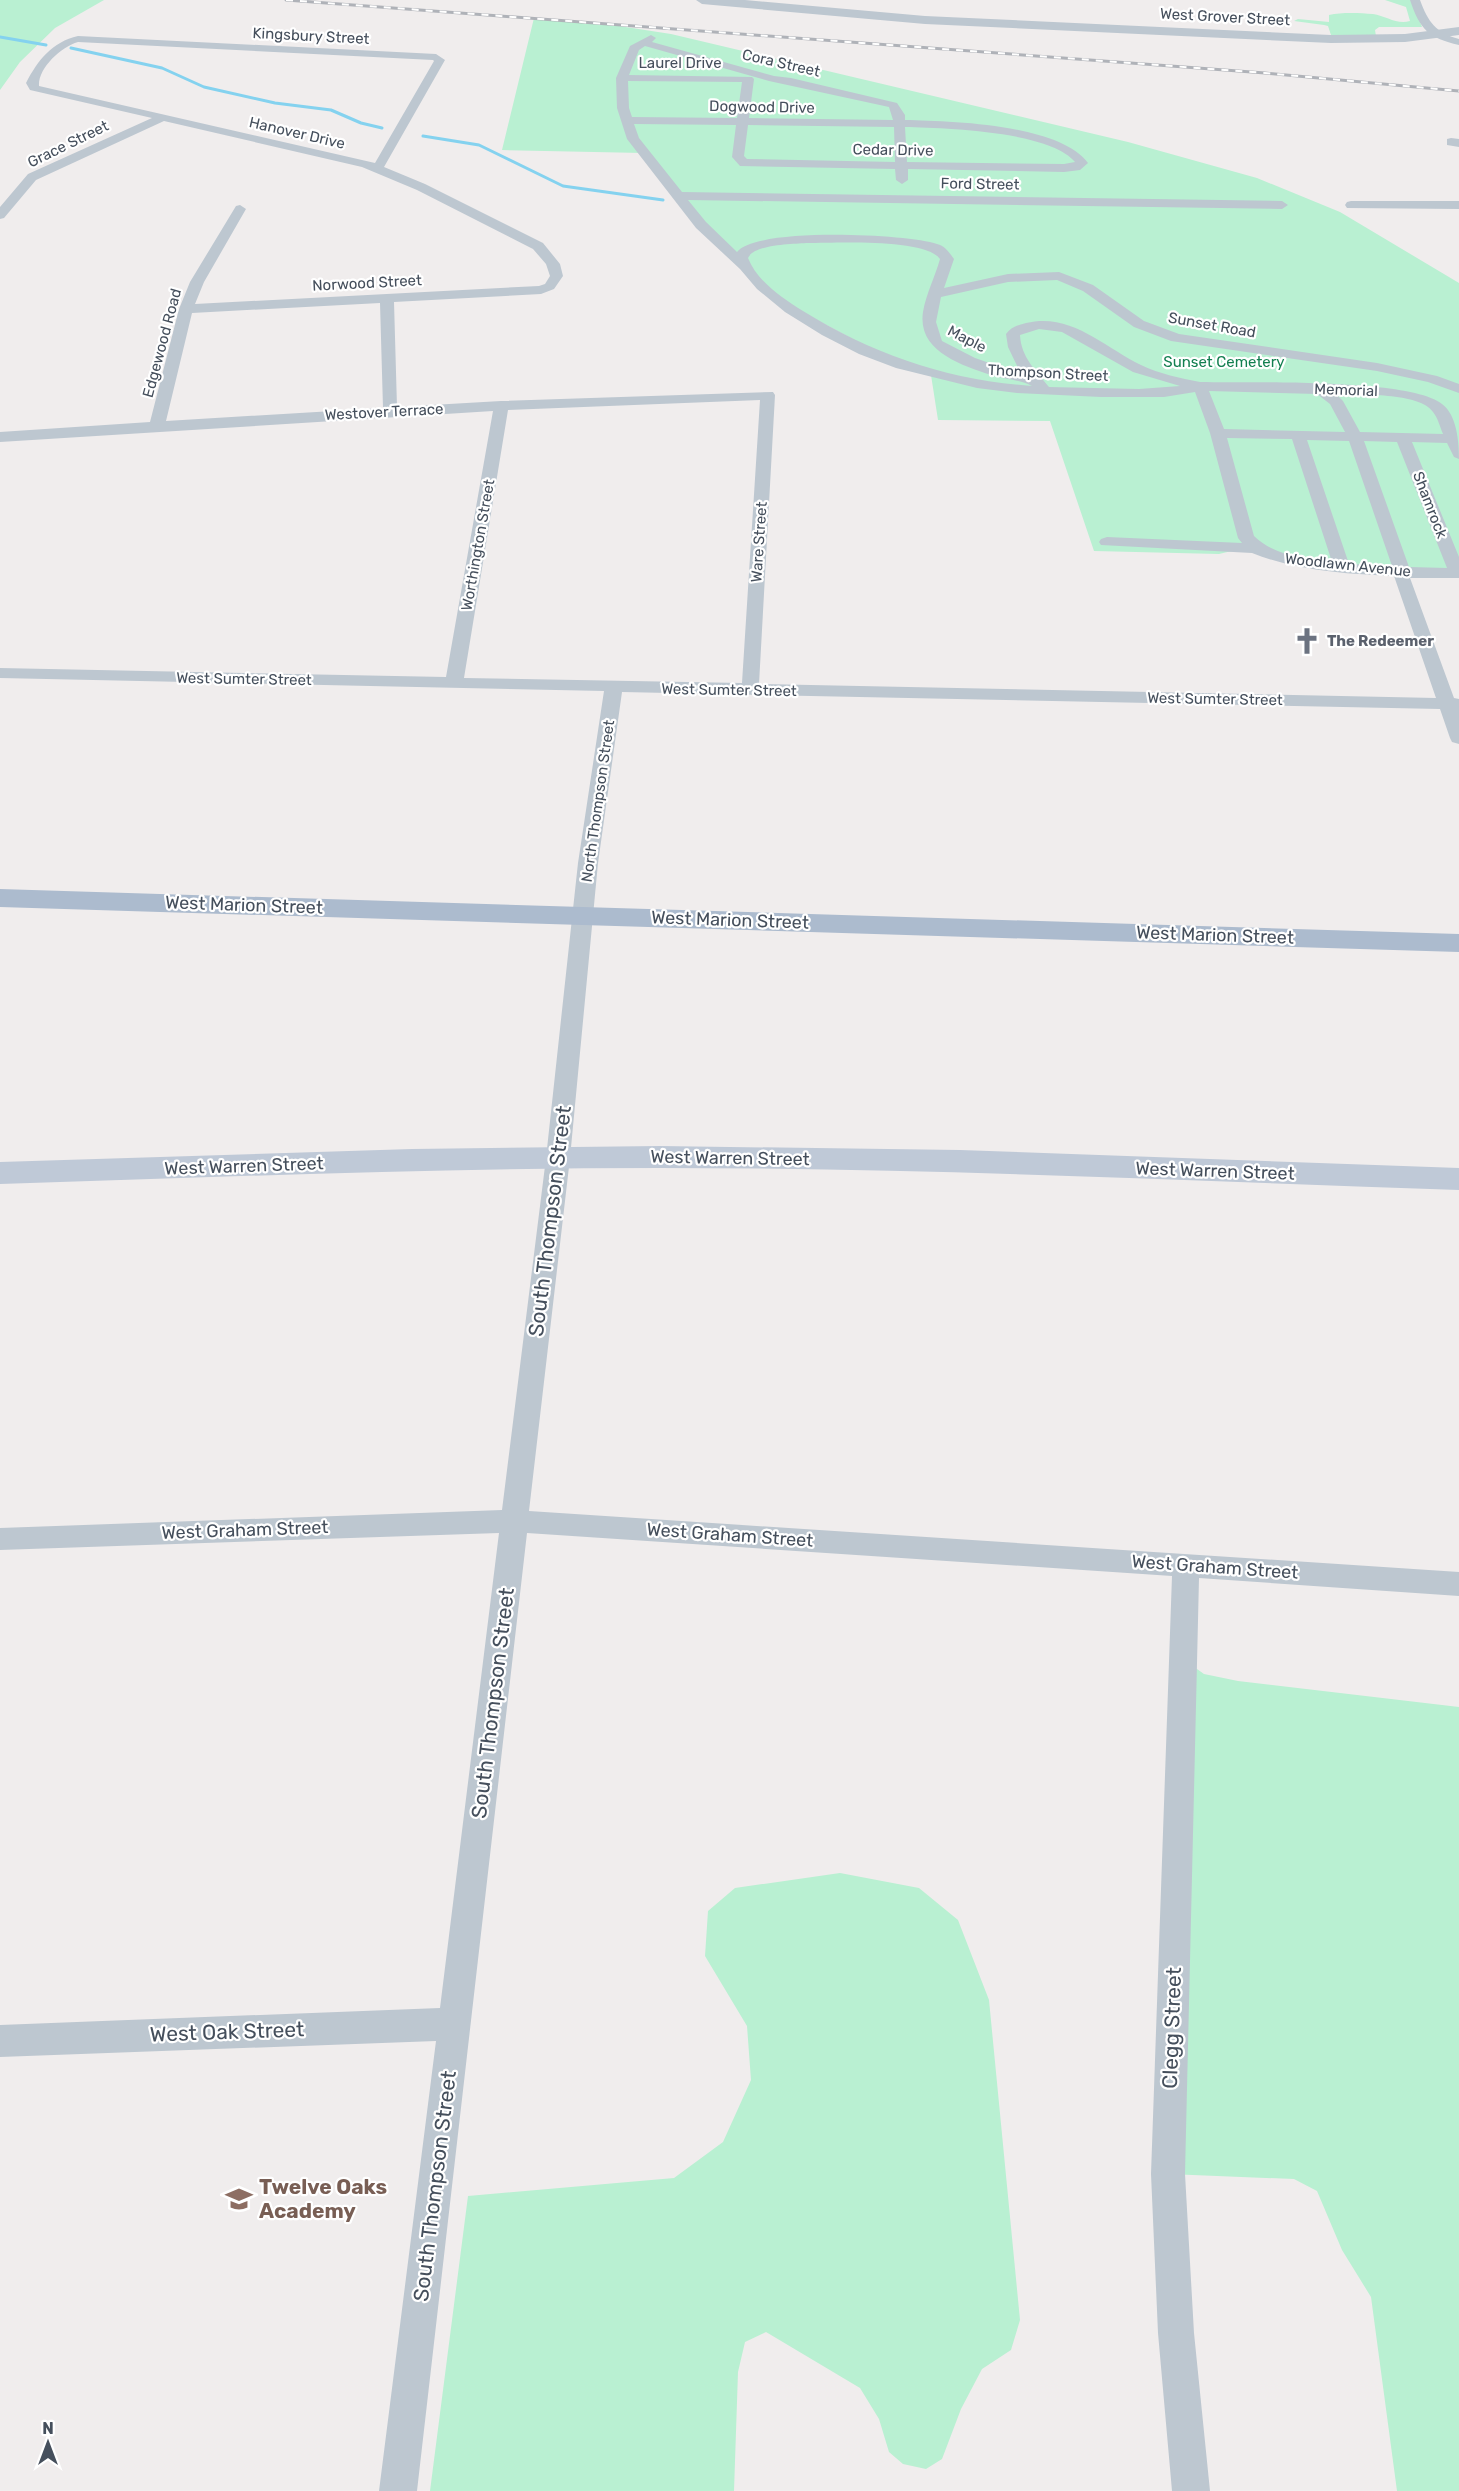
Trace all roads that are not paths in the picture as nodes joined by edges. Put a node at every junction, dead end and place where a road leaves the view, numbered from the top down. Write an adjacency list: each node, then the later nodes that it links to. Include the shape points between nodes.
1 (1415, 0): 4 (street, via 1422,23)
2 (712, 1): 4 (street, West Grover Street, via 864,16 1097,28 1360,39)
3 (1459, 31): 4 (street, West Grover Street)
4 (1436, 35): 6 (street)
5 (646, 40): 8 (street, Thompson Street, via 634,48); 10 (street, Cora Street)
6 (1459, 42)
7 (57, 48): 11 (street, Hanover Drive, via 36,73 34,88); 16 (street, Kingsbury Street, via 61,43 78,39 436,57 440,60)
8 (622, 78): 9 (street, Laurel Drive); 12 (street, Thompson Street)
9 (748, 79): 10 (street, Laurel Drive); 13 (street)
10 (773, 79): 14 (street, Cora Street, via 886,103 896,107)
11 (162, 118): 16 (street, Hanover Drive); 23 (street, Grace Street, via 33,177)
12 (626, 120): 13 (street, Dogwood Drive); 17 (street, Thompson Street, via 637,147)
13 (743, 122): 14 (street, Dogwood Drive); 15 (street, Cedar Drive, via 739,159 751,164)
14 (898, 124): 15 (street, Cora Street); 15 (street, Cedar Drive, via 983,128 1063,148 1082,160 1081,165 1071,168)
15 (901, 166): 18 (street, Cora Street)
16 (378, 168): 25 (street, Hanover Drive, via 538,246 556,272)
17 (678, 196): 18 (street, Ford Street); 24 (street, Thompson Street, via 701,225)
18 (903, 199): 19 (street, Ford Street)
19 (1282, 205)
20 (1351, 205): 21 (street)
21 (1459, 205)
22 (240, 209): 28 (street, Edgewood Road, via 197,282)
23 (0, 215)
24 (746, 268): 26 (street, via 741,258 747,250 778,242 918,243 946,256); 33 (street, Thompson Street, via 770,296 816,326 897,364 984,387)
25 (551, 287): 27 (street, Norwood Street)
26 (936, 294): 29 (street, Maple, via 930,302 929,316 936,343 1010,376); 32 (street, Sunset Road, via 1008,278 1059,276 1088,288 1138,324 1176,338 1377,367)
27 (387, 298): 28 (street, Norwood Street); 36 (street)
28 (186, 309): 37 (street, Edgewood Road)
29 (1033, 380): 30 (street, via 1012,337 1024,327 1044,325 1071,329 1154,376); 33 (street)
30 (1200, 386): 31 (street, Memorial); 33 (street, Thompson Street, via 1162,393); 38 (street)
31 (1320, 389): 40 (street, via 1336,401); 43 (street, Memorial, via 1383,390 1427,400 1444,415)
32 (1459, 389)
33 (1055, 393)
34 (768, 395): 35 (street, Westover Terrace); 54 (street, Ware Street)
35 (501, 405): 36 (street, Westover Terrace); 52 (street, Worthington Street)
36 (390, 411): 37 (street, Westover Terrace)
37 (157, 426): 41 (street, Westover Terrace)
38 (1218, 433): 39 (street); 47 (street)
39 (1298, 435): 40 (street); 48 (street)
40 (1355, 436): 42 (street); 49 (street)
41 (0, 437)
42 (1403, 438): 43 (street); 44 (street, Shamrock)
43 (1457, 444)
44 (1436, 522): 45 (street); 50 (street, Shamrock)
45 (1459, 523)
46 (1107, 542): 47 (street, Woodlawn Avenue)
47 (1252, 548): 48 (street, Woodlawn Avenue, via 1280,559)
48 (1342, 567): 49 (street, Woodlawn Avenue)
49 (1402, 572): 50 (street, Woodlawn Avenue); 55 (street)
50 (1458, 573)
51 (0, 674): 52 (street, West Sumter Street)
52 (454, 684): 53 (street, West Sumter Street)
53 (614, 687): 54 (street, West Sumter Street); 58 (street, North Thompson Street)
54 (750, 690): 55 (street, West Sumter Street)
55 (1453, 704): 56 (street)
56 (1459, 738)
57 (0, 898): 58 (main road, West Marion Street)
58 (584, 915): 59 (main road, West Marion Street); 60 (street, South Thompson Street)
59 (1459, 943)
60 (558, 1158): 61 (main road, West Warren Street); 62 (main road, West Warren Street, via 822,1159); 63 (street, South Thompson Street)
61 (0, 1173)
62 (1459, 1179)
63 (515, 1521): 64 (street, West Graham Street); 65 (street, West Graham Street); 67 (street, South Thompson Street)
64 (0, 1539)
65 (1186, 1565): 66 (street, West Graham Street); 70 (street, Clegg Street, via 1168,2174 1176,2332)
66 (1459, 1584)
67 (454, 2024): 68 (street, West Oak Street); 69 (street, South Thompson Street)
68 (0, 2041)
69 (398, 2491)
70 (1191, 2491)

